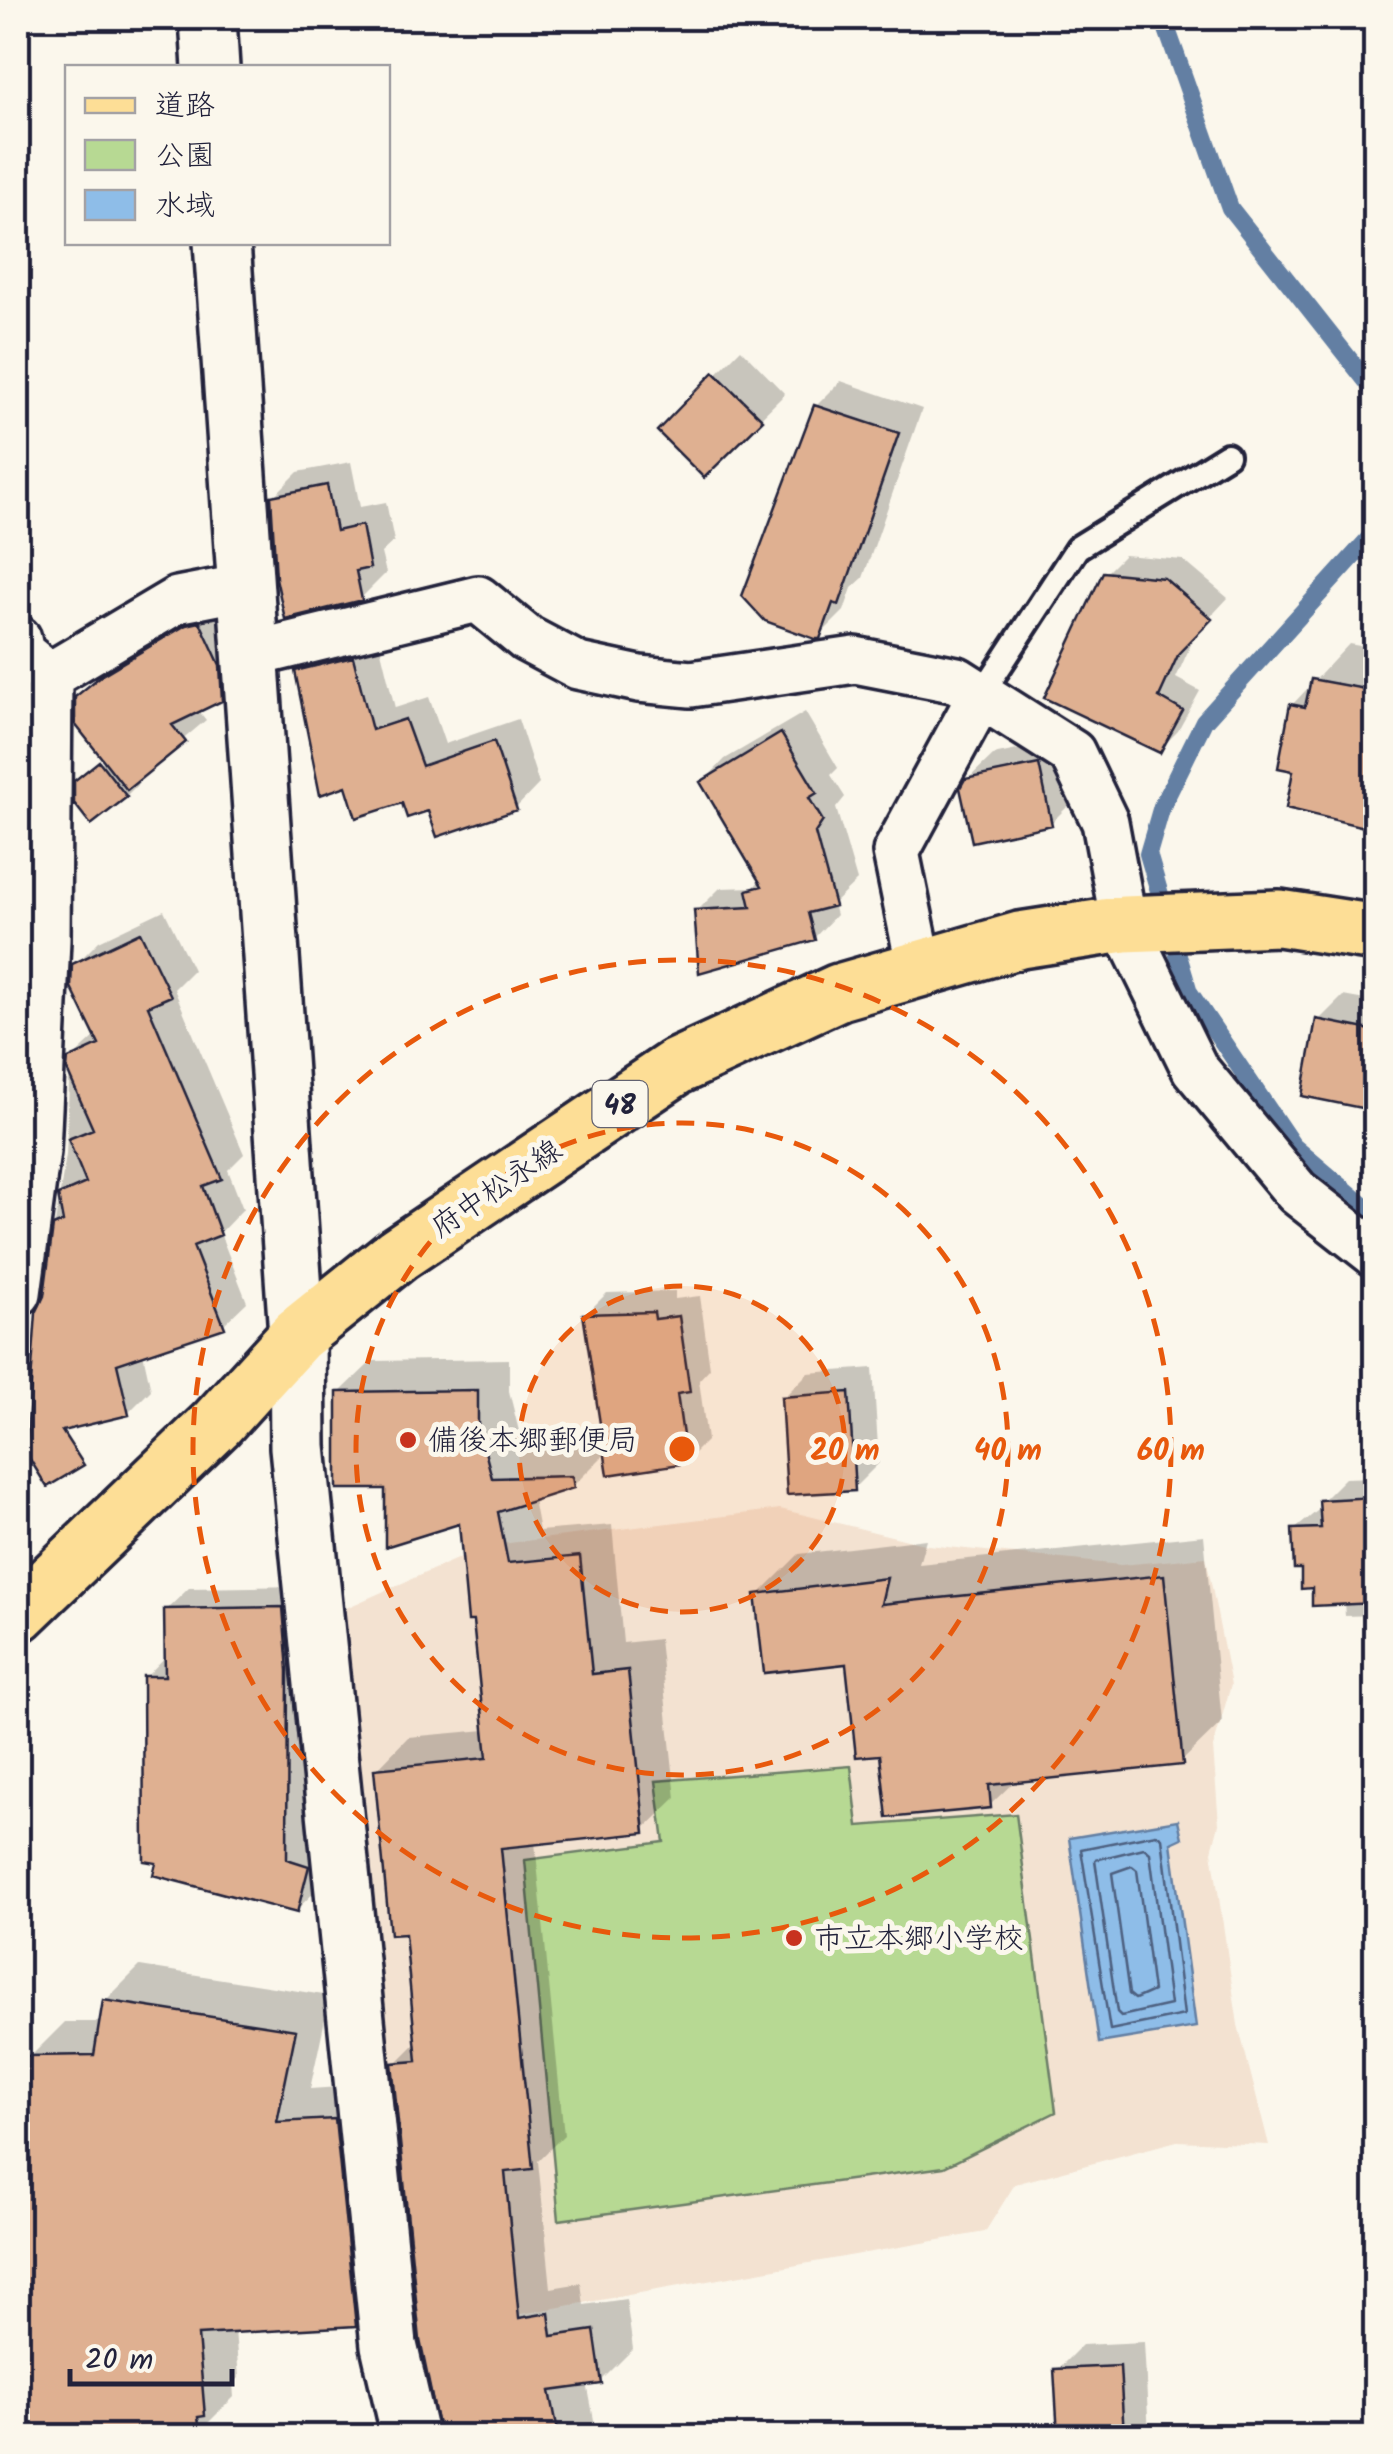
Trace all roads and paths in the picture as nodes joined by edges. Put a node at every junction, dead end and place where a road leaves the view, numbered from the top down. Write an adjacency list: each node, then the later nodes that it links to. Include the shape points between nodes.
1 (208, 18): 2 (street)
2 (211, 65)
3 (222, 245): 5 (street)
4 (1227, 455): 9 (lane, via 1077,548)
5 (244, 587): 7 (street); 8 (street, via 177,600)
6 (18, 639): 8 (street, via 21,653)
7 (249, 656): 9 (street, via 478,599 528,639 578,666 639,679 691,684 855,660 957,680); 15 (street)
8 (49, 676): 14 (street, via 38,1132)
9 (981, 695): 10 (street, via 1072,753 1106,822); 12 (street, via 896,852)
10 (1124, 924): 11 (main road, 府中松永線 / 48, via 1279,918); 12 (main road, 府中松永線 / 48, via 1020,940); 13 (street, via 1196,1069 1297,1192)
11 (1376, 933)
12 (920, 969): 15 (main road, 府中松永線 / 48, via 839,992 676,1067 398,1254)
13 (1376, 1254)
14 (18, 1293)
15 (297, 1334): 16 (main road, 府中松永線 / 48, via 216,1424); 17 (street, via 298,1446 384,2306)
16 (18, 1614)
17 (410, 2436)

